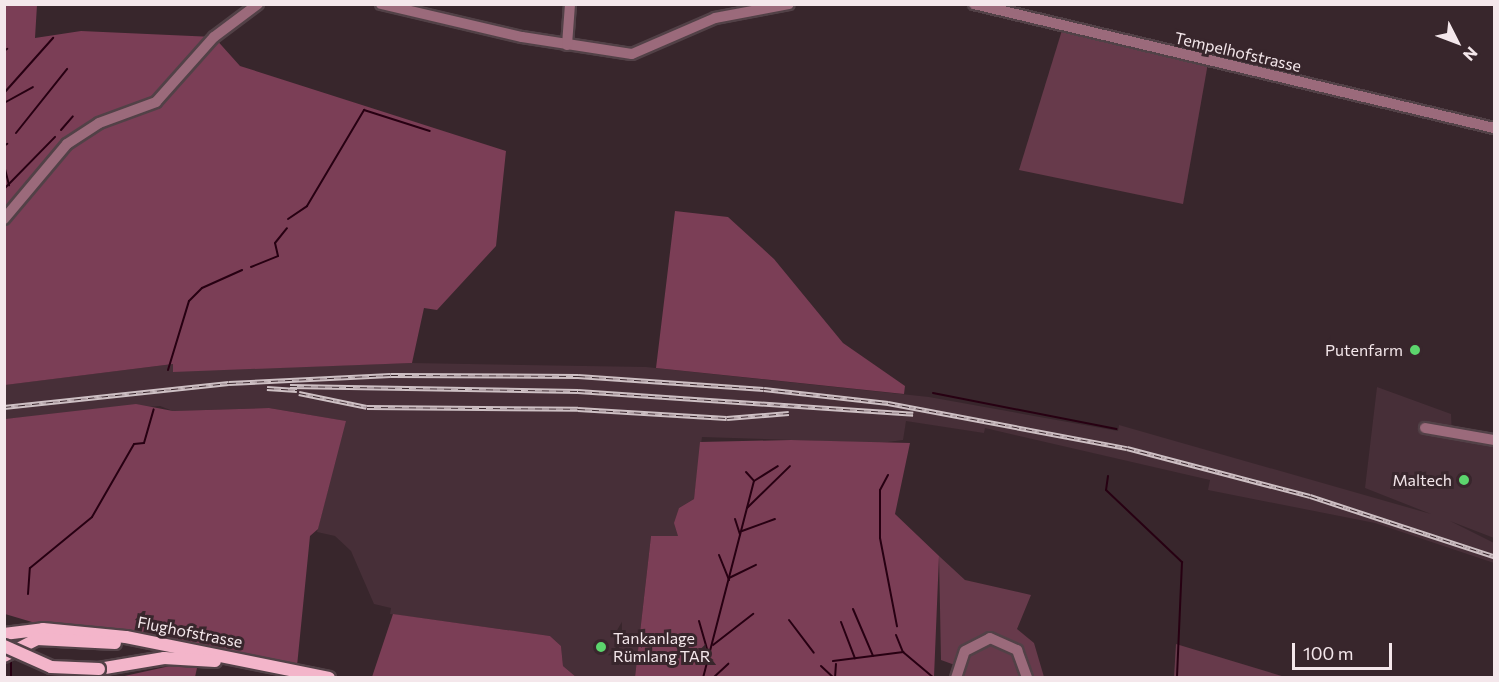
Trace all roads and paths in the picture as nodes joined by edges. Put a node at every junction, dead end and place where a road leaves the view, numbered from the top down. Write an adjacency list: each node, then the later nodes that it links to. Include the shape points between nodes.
1 (258, 4): 8 (street, via 214,37 156,102 99,123 67,144)
2 (381, 4): 6 (street)
3 (570, 4): 6 (street)
4 (789, 4): 6 (street, via 715,18 632,54)
5 (974, 4): 7 (street, Tempelhofstrasse)
6 (567, 45)
7 (1494, 128)
8 (4, 219)
9 (1425, 428): 10 (street)
10 (1494, 440)
11 (4, 625): 12 (main road)
12 (43, 629): 13 (main road); 17 (main road, Flughofstrasse, via 144,640)
13 (4, 634)
14 (4, 646): 16 (main road, bridge, via 51,667 99,669 164,658)
15 (4, 656): 16 (main road, via 23,642 45,638 153,648)
16 (215, 661): 17 (main road)
17 (311, 674): 19 (main road, Flughofstrasse)
18 (957, 675): 20 (street, via 968,647 994,638 1017,650)
19 (329, 678)
20 (1027, 678)

